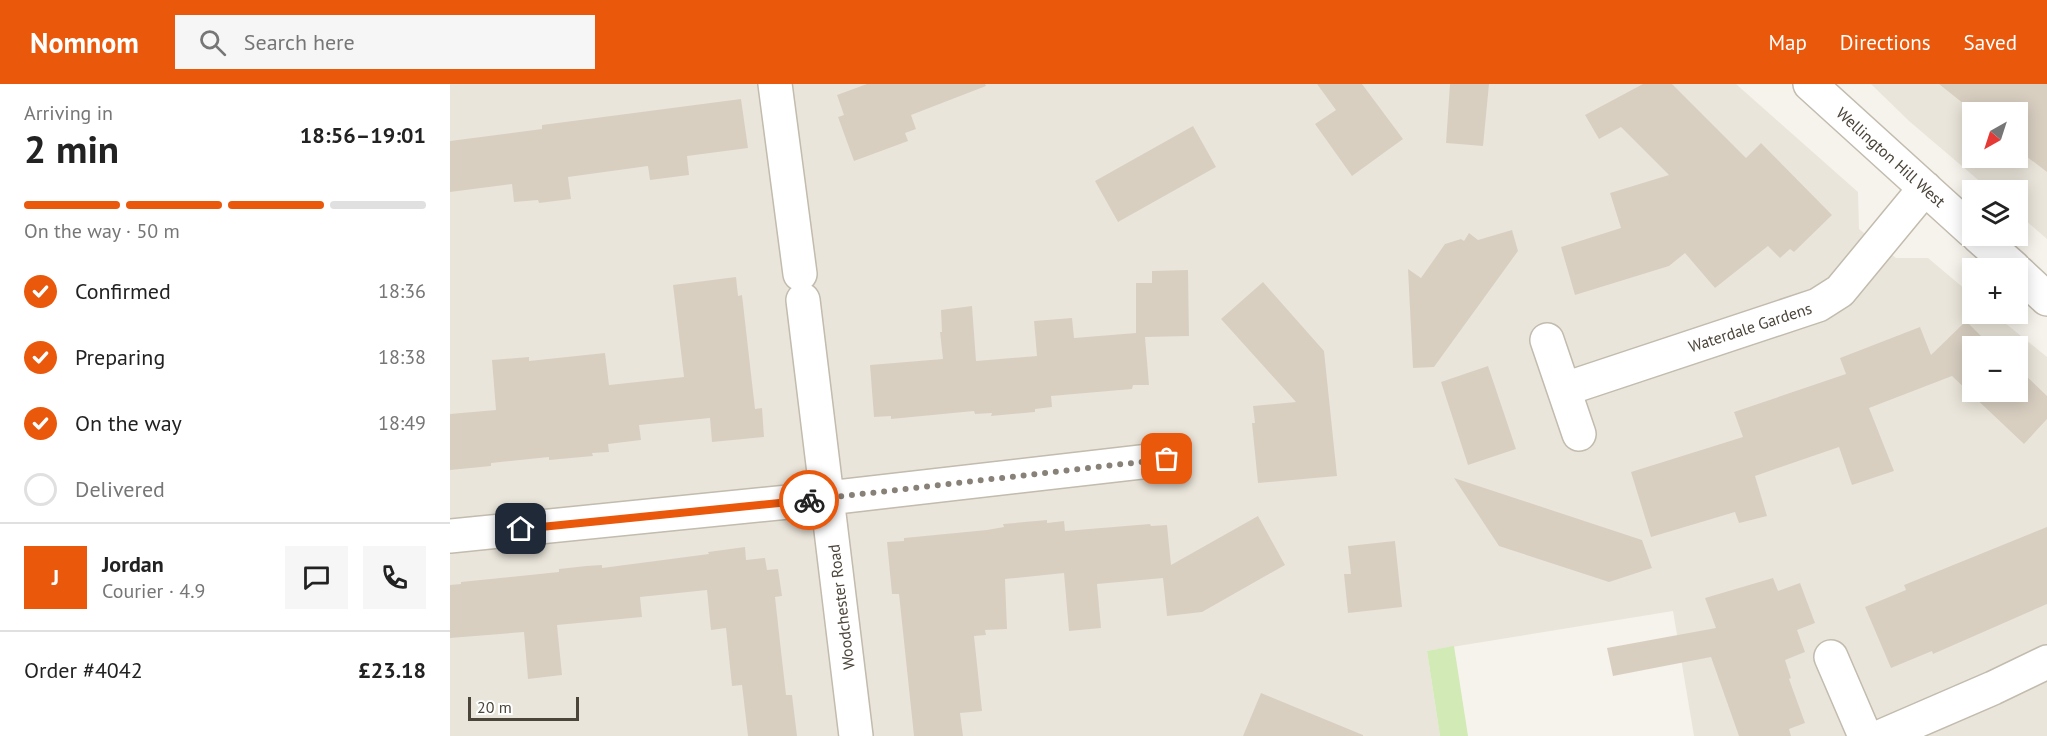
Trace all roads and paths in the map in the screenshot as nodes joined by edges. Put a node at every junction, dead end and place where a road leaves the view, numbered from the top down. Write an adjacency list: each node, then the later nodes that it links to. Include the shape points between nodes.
1 (775, 84): 13 (street, Woodchester Road)
2 (1810, 84): 3 (street, Wellington Hill West)
3 (1925, 188): 4 (street, Wellington Hill West); 10 (street, Waterdale Gardens, via 1840,291 1818,305)
4 (1962, 222)
5 (1989, 246): 6 (street)
6 (2003, 258)
7 (2028, 281): 8 (street)
8 (2047, 298)
9 (1547, 340): 10 (street)
10 (1565, 388): 11 (street)
11 (1579, 434)
12 (1167, 459): 13 (street)
13 (828, 498): 14 (street); 17 (street, Woodchester Road)
14 (450, 536)
15 (1831, 657): 18 (street)
16 (2047, 662): 19 (street)
17 (856, 736)
18 (1865, 736)
19 (1882, 736)

